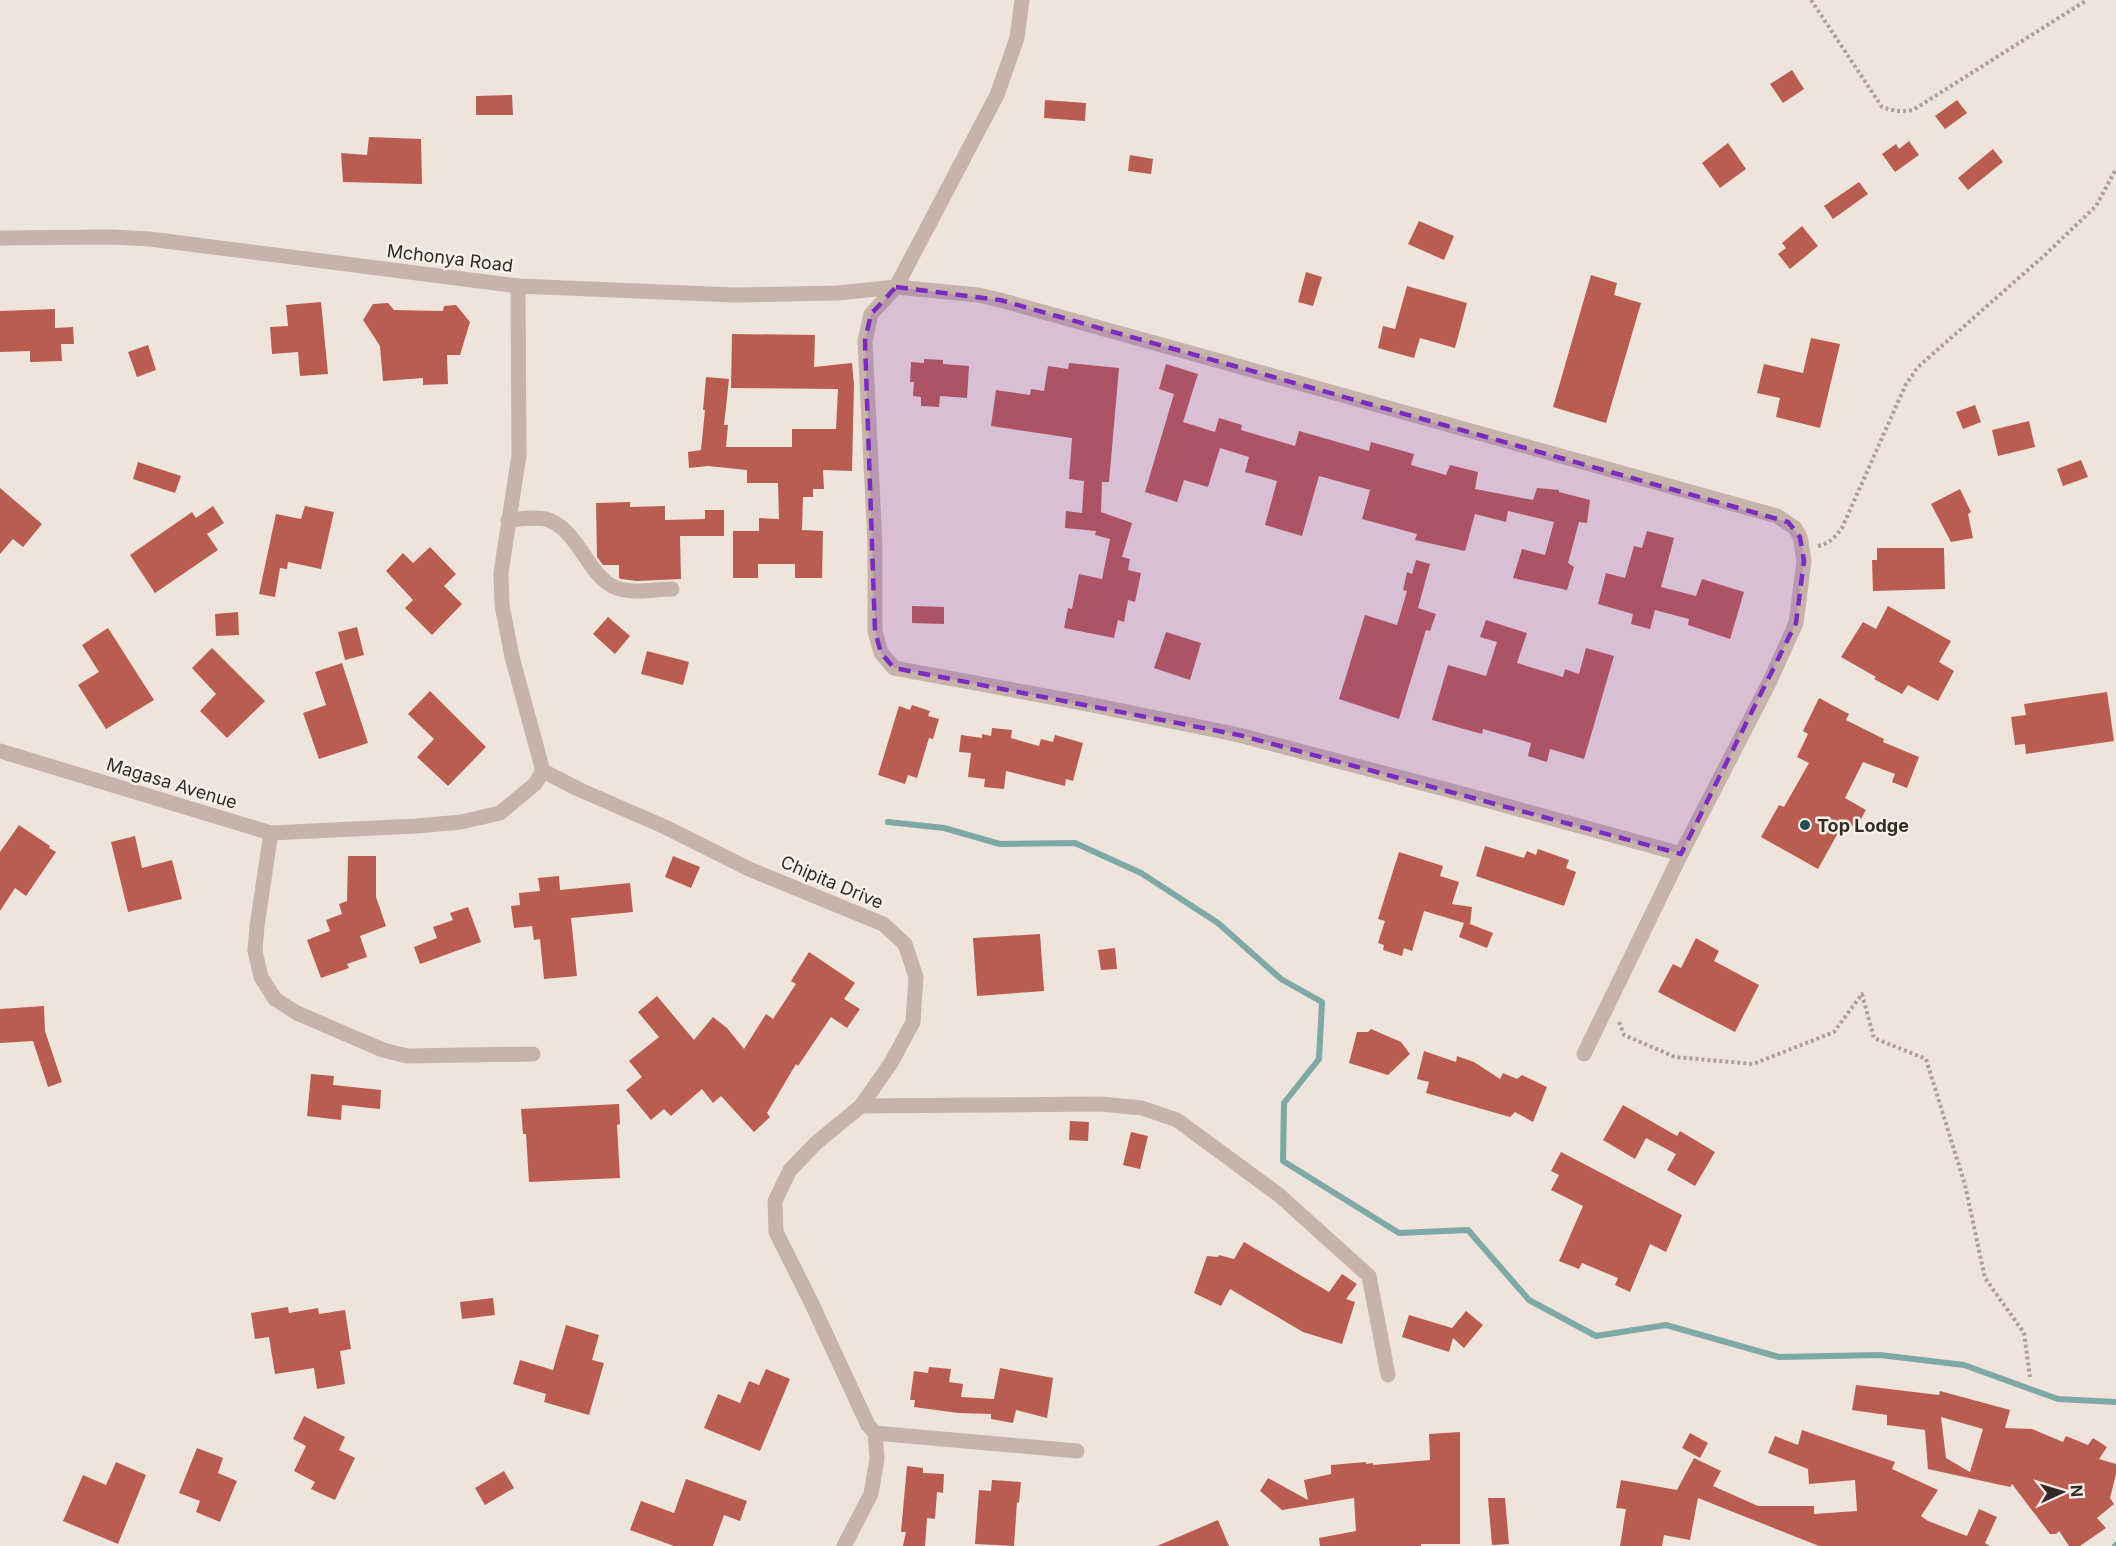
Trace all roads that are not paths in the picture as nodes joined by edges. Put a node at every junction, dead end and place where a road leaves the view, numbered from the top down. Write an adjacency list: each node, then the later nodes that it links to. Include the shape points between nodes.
1 (1022, 0): 4 (street, via 1017,38 997,95)
2 (0, 238): 3 (street, Mchonya Road, via 150,239)
3 (518, 286): 4 (street, Mchonya Road, via 734,295 838,293); 5 (street, via 519,456)
4 (896, 287): 10 (street, via 871,314 865,341 875,632 881,653 894,668 1239,735); 10 (street, Mchonya Road, via 1000,300 1778,516 1795,528 1804,561 1797,623)
5 (508, 520): 6 (street, via 539,518 561,527 616,588); 8 (street, via 501,573 502,605)
6 (672, 589)
7 (0, 751): 9 (street, Magasa Avenue)
8 (543, 771): 9 (street, Magasa Avenue, via 536,784 500,813 460,822); 13 (street, Chipita Drive, via 749,869 883,924 905,944 916,977 914,1022)
9 (271, 833): 11 (street, via 255,951 261,977 275,999 297,1013 383,1050 407,1056)
10 (1681, 854): 12 (street)
11 (533, 1054)
12 (1584, 1054)
13 (861, 1106): 14 (street, via 1101,1104 1142,1108 1177,1120 1279,1195 1369,1276); 15 (street, Chipita Drive, via 790,1170 775,1201 776,1232)
14 (1388, 1375)
15 (875, 1433): 16 (street); 17 (street, Chipita Drive, via 871,1494)
16 (1077, 1450)
17 (844, 1546)

